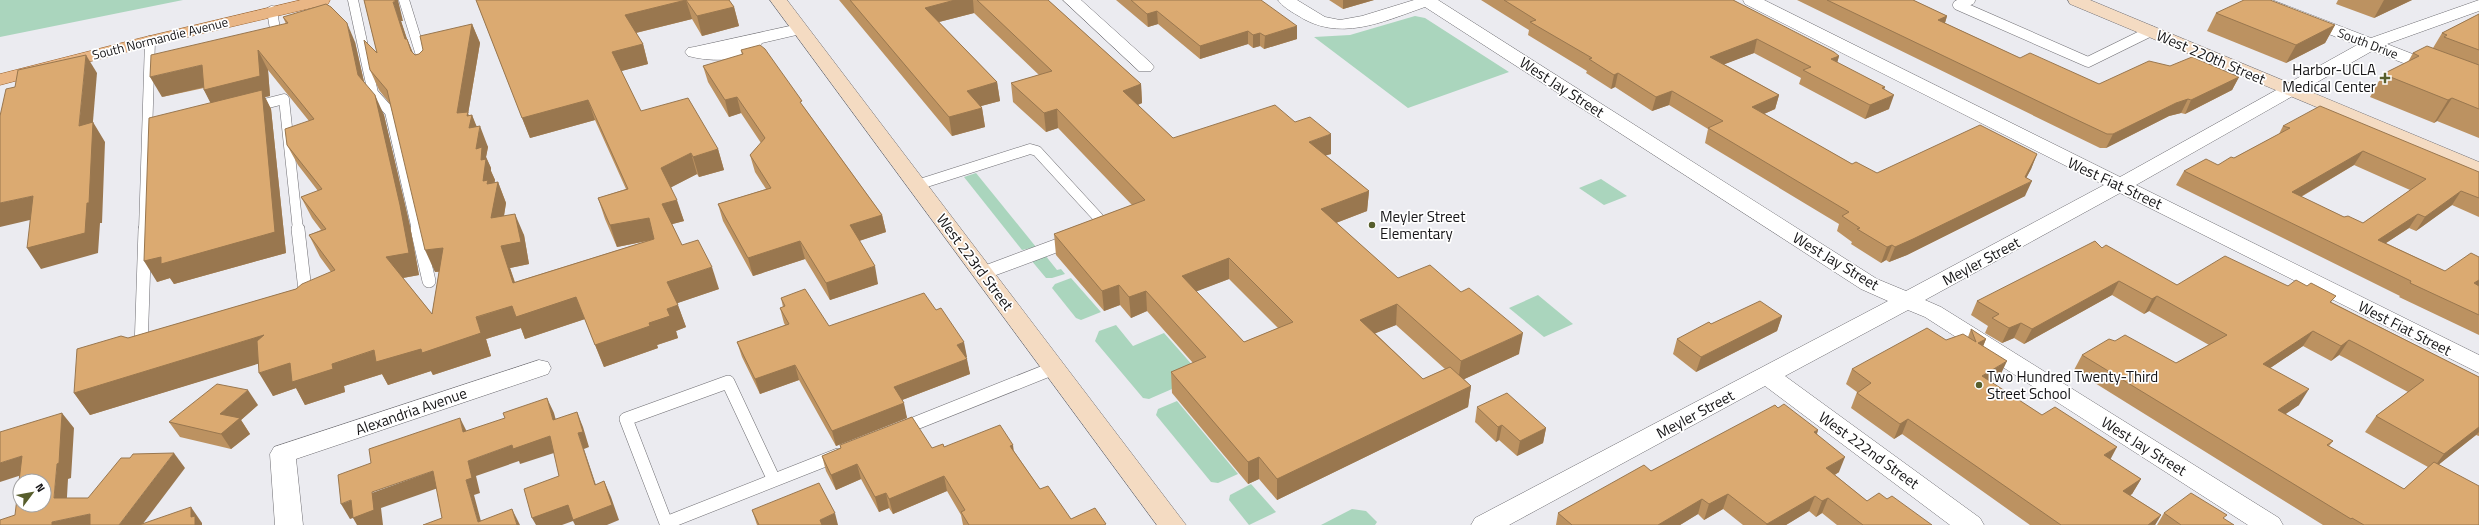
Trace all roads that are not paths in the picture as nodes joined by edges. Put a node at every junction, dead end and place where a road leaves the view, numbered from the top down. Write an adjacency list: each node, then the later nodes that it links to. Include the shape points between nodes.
1 (322, 0): 13 (main road, South Normandie Avenue)
2 (353, 0): 32 (lane, via 373,93 390,112)
3 (404, 0): 21 (lane)
4 (778, 0): 14 (main road, West 223rd Street)
5 (1071, 0): 20 (street)
6 (1286, 0): 7 (street, via 1311,18 1333,25 1352,24)
7 (1428, 0): 33 (street, West Jay Street, via 1870,284)
8 (1751, 0): 30 (street, West Fiat Street)
9 (1970, 0): 15 (lane, via 1958,5 2088,62)
10 (2076, 0): 15 (main road, West 220th Street)
11 (2257, 0): 19 (street, South Drive)
12 (2479, 5): 19 (street, Meyler Street)
13 (272, 11): 16 (main road, South Normandie Avenue); 18 (lane, via 277,42)
14 (799, 29): 17 (street); 29 (main road, West 223rd Street)
15 (2151, 31): 24 (main road, West 220th Street)
16 (150, 41): 22 (main road, South Normandie Avenue); 27 (lane, via 153,70)
17 (754, 41)
18 (270, 43)
19 (2371, 44): 23 (street, South Drive); 24 (street, Meyler Street)
20 (1145, 67)
21 (425, 68)
22 (0, 80)
23 (2479, 86)
24 (2289, 89): 28 (main road, West 220th Street); 30 (street, Meyler Street)
25 (239, 110): 34 (lane, via 284,99 306,303)
26 (163, 129): 27 (lane)
27 (148, 133): 35 (lane, via 141,353)
28 (2479, 169)
29 (917, 185): 31 (main road, West 223rd Street); 31 (lane, via 1030,149 1036,151 1104,224 1102,229)
30 (2120, 185): 33 (street, Meyler Street); 36 (street, West Fiat Street)
31 (983, 273): 38 (main road, West 223rd Street)
32 (429, 281)
33 (1907, 300): 39 (street, Meyler Street); 47 (street, West Jay Street, via 1933,312)
34 (299, 306)
35 (156, 349)
36 (2479, 366)
37 (539, 368): 43 (street, Alexandria Avenue, via 283,454)
38 (1054, 368): 40 (lane); 44 (main road, West 223rd Street)
39 (1768, 376): 45 (street, Meyler Street); 46 (street, West 222nd Street)
40 (886, 436)
41 (848, 450): 42 (lane)
42 (774, 480): 42 (lane, via 666,523 626,419 728,382)
43 (289, 525)
44 (1172, 525)
45 (1485, 525)
46 (1970, 525)
47 (2269, 525)

